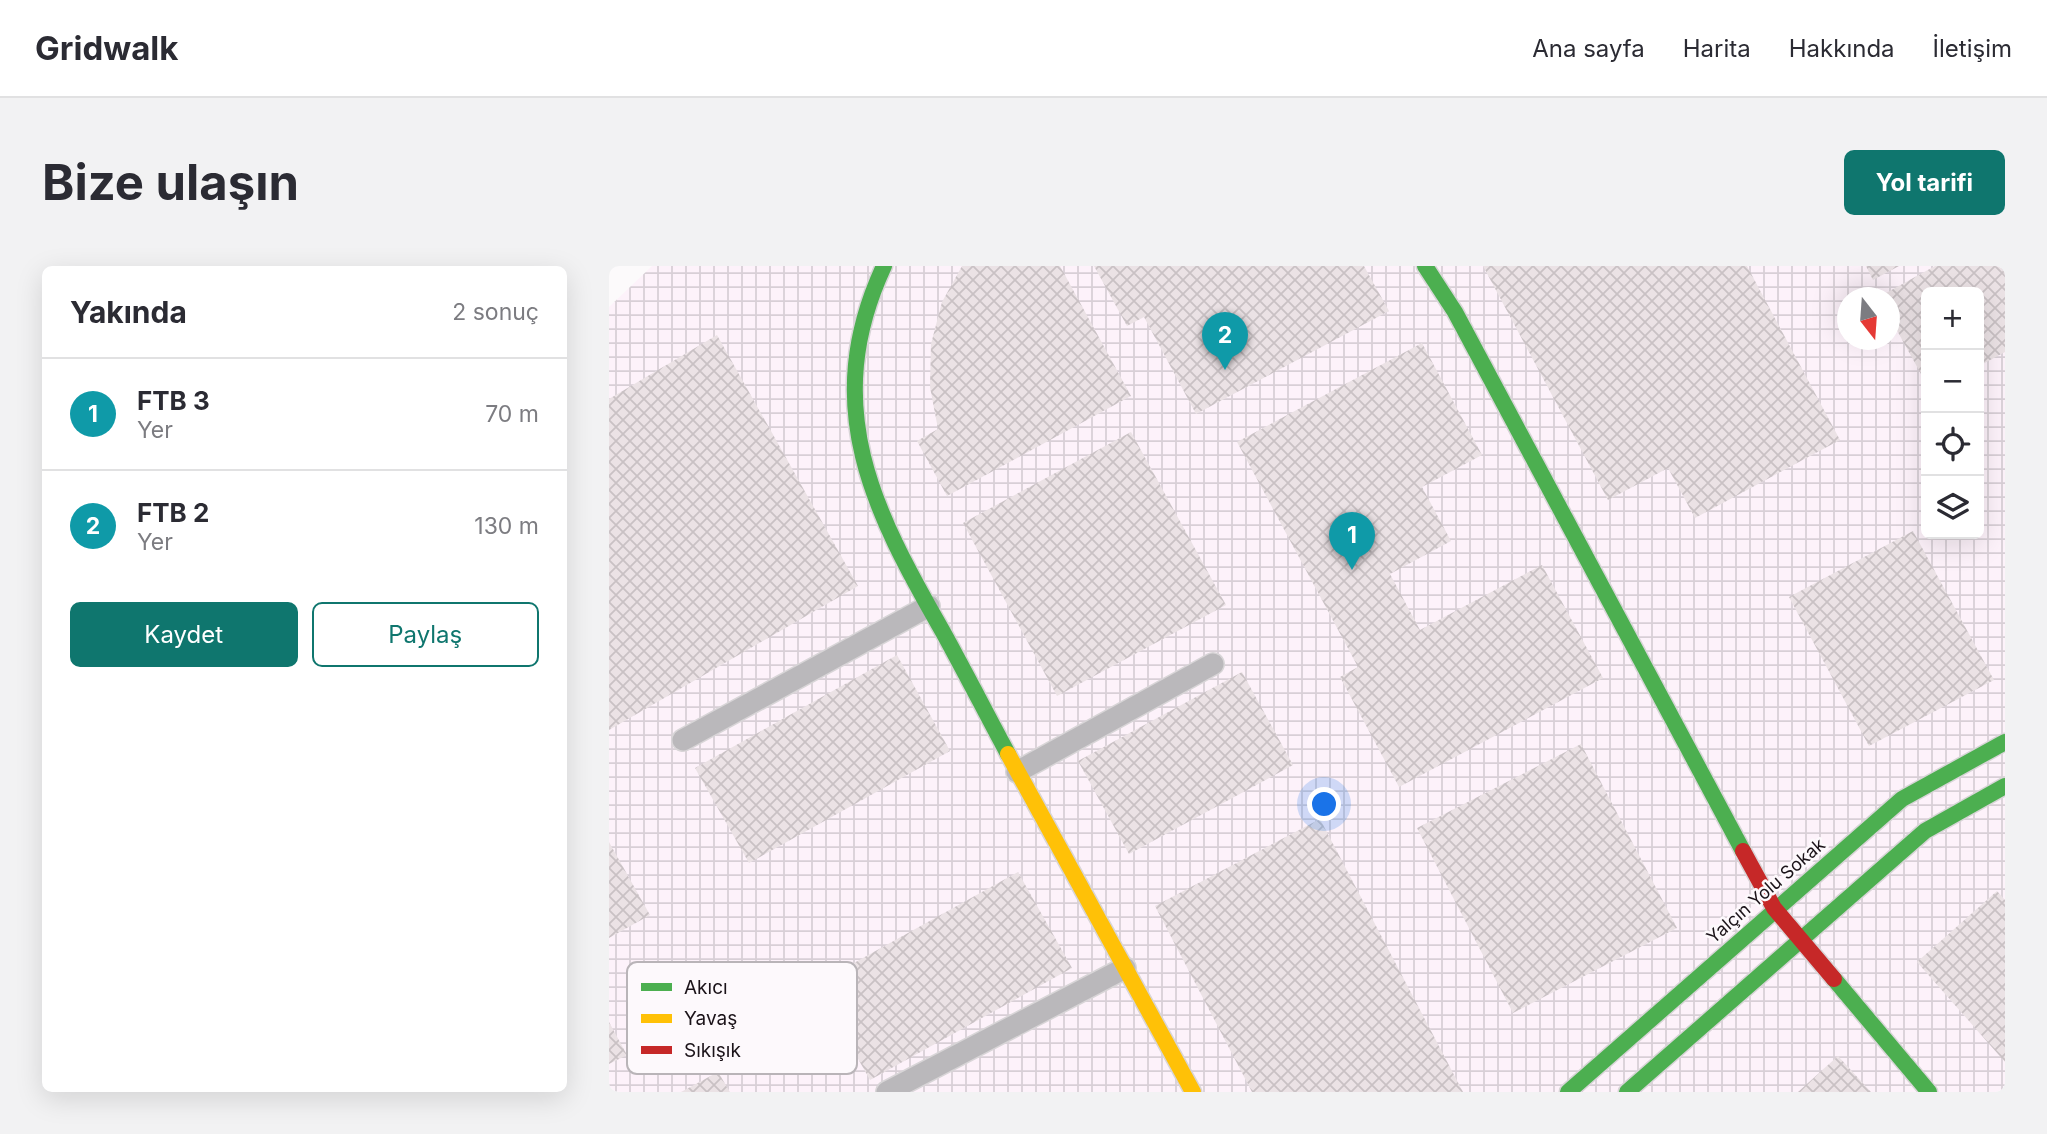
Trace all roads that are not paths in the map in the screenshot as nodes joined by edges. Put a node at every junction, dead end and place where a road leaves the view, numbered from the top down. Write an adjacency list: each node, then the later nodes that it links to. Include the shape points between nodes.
1 (884, 266): 3 (street, via 871,290 855,380 861,454 882,517)
2 (1425, 266): 9 (street, via 1461,324)
3 (929, 606): 5 (street); 7 (street)
4 (1213, 664): 7 (street)
5 (683, 740)
6 (2005, 742): 9 (street, Yalçın Yolu Sokak, via 1902,799)
7 (1017, 772): 11 (street)
8 (2005, 786): 10 (street, via 1925,831)
9 (1774, 908): 10 (street); 14 (street, Yalçın Yolu Sokak)
10 (1800, 941): 15 (street); 16 (street)
11 (1125, 968): 12 (street); 13 (street)
12 (887, 1092)
13 (1193, 1092)
14 (1568, 1092)
15 (1627, 1092)
16 (1929, 1092)

